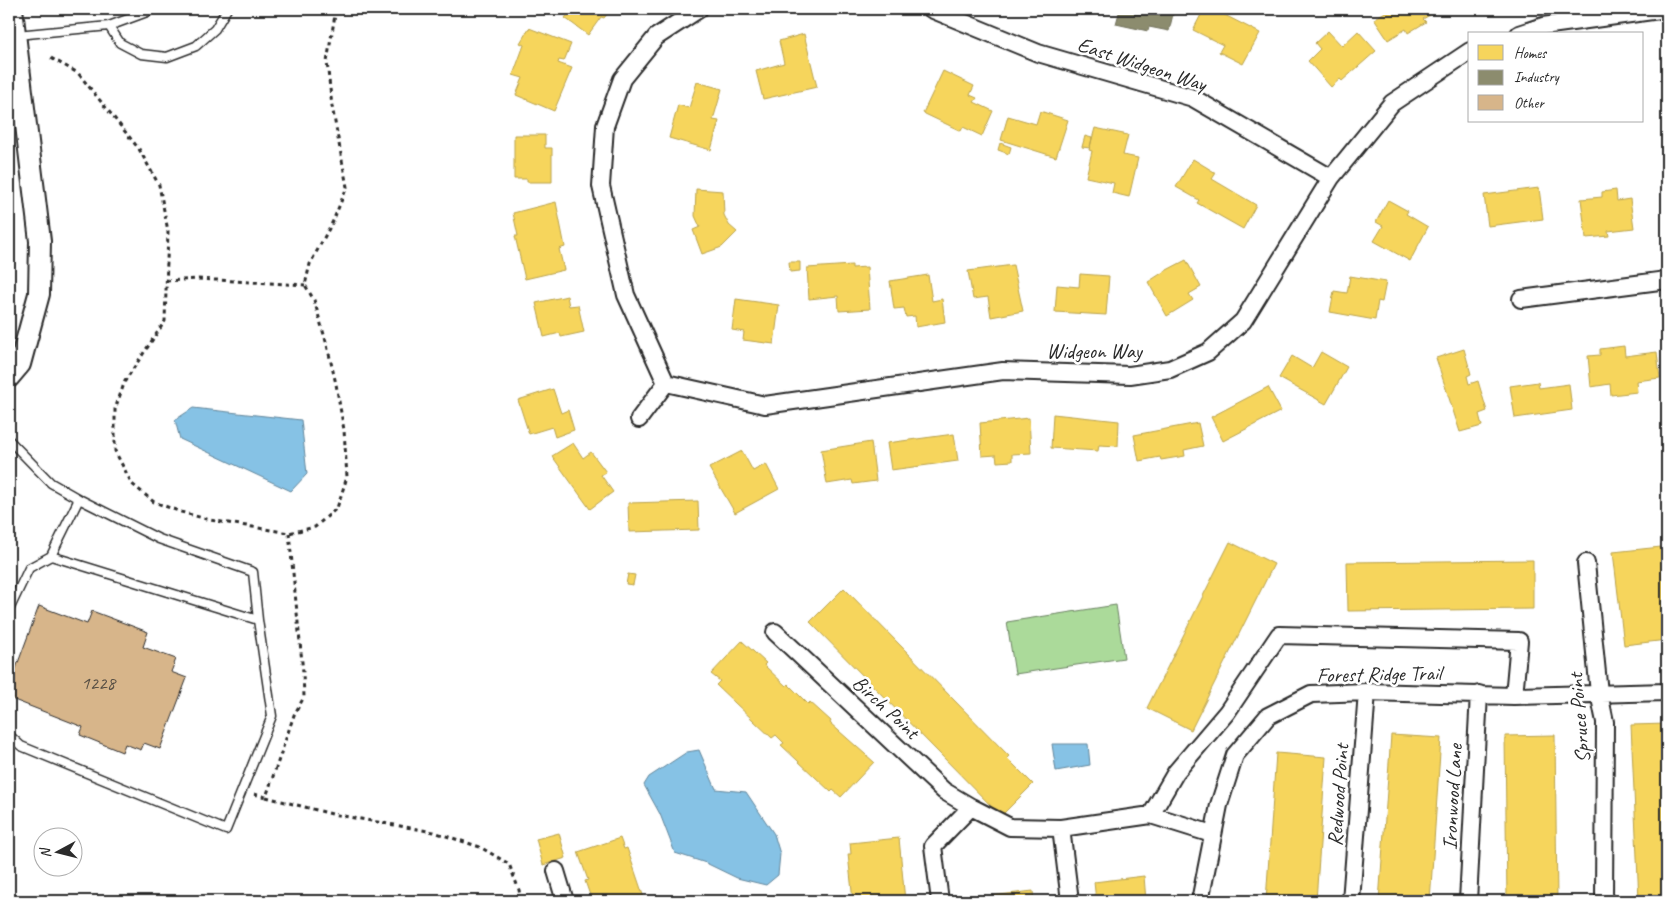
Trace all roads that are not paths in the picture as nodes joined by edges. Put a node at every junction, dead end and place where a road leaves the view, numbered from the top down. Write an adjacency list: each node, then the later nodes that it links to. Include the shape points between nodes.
1 (151, 9): 7 (lane)
2 (227, 9): 7 (lane, via 214,29 196,46 168,57 141,54 120,43)
3 (699, 9): 14 (street, via 656,37 633,65 622,79 605,126 601,186 626,295)
4 (931, 9): 10 (street, East Widgeon Way, via 1038,54 1193,98)
5 (1667, 9): 8 (street, via 1543,26)
6 (12, 22): 7 (lane); 13 (street, via 40,241 39,294 20,364)
7 (109, 26)
8 (1525, 32)
9 (1468, 52): 10 (street, Widgeon Way, via 1392,103)
10 (1331, 178): 14 (street, Widgeon Way, via 1243,321 1208,352 1170,369 1130,375 1003,371 765,405)
11 (1667, 280): 12 (street)
12 (1521, 298)
13 (9, 377)
14 (666, 383): 15 (street)
15 (638, 419)
16 (9, 440): 17 (lane, via 51,483)
17 (80, 500): 18 (lane); 21 (lane, via 160,539 254,572)
18 (51, 556): 20 (lane, via 29,568); 21 (lane)
19 (1586, 563): 25 (street, Spruce Point)
20 (9, 610)
21 (258, 620): 28 (lane, via 272,716 226,830 21,746)
22 (775, 632): 29 (street, Birch Point, via 944,791)
23 (1367, 692): 26 (street, Forest Ridge Trail); 32 (street, Forest Ridge Trail, via 1311,694 1268,716 1234,755); 38 (street, Redwood Point)
24 (1667, 692): 25 (street, Forest Ridge Trail)
25 (1599, 693): 27 (street, Forest Ridge Trail); 40 (street, Spruce Point, via 1605,722)
26 (1479, 694): 27 (street, Forest Ridge Trail); 39 (street, Ironwood Lane)
27 (1514, 696): 30 (street, via 1519,641 1279,635 1226,712 1176,772)
28 (9, 735)
29 (971, 807): 31 (street, Birch Point, via 1010,827); 35 (street, via 933,846)
30 (1150, 815): 31 (street, Birch Point); 32 (street, Birch Point)
31 (1061, 828): 36 (street)
32 (1212, 834): 37 (street, Forest Ridge Trail)
33 (556, 871): 34 (street)
34 (565, 901)
35 (940, 901)
36 (1070, 901)
37 (1200, 901)
38 (1351, 901)
39 (1468, 901)
40 (1604, 901)

